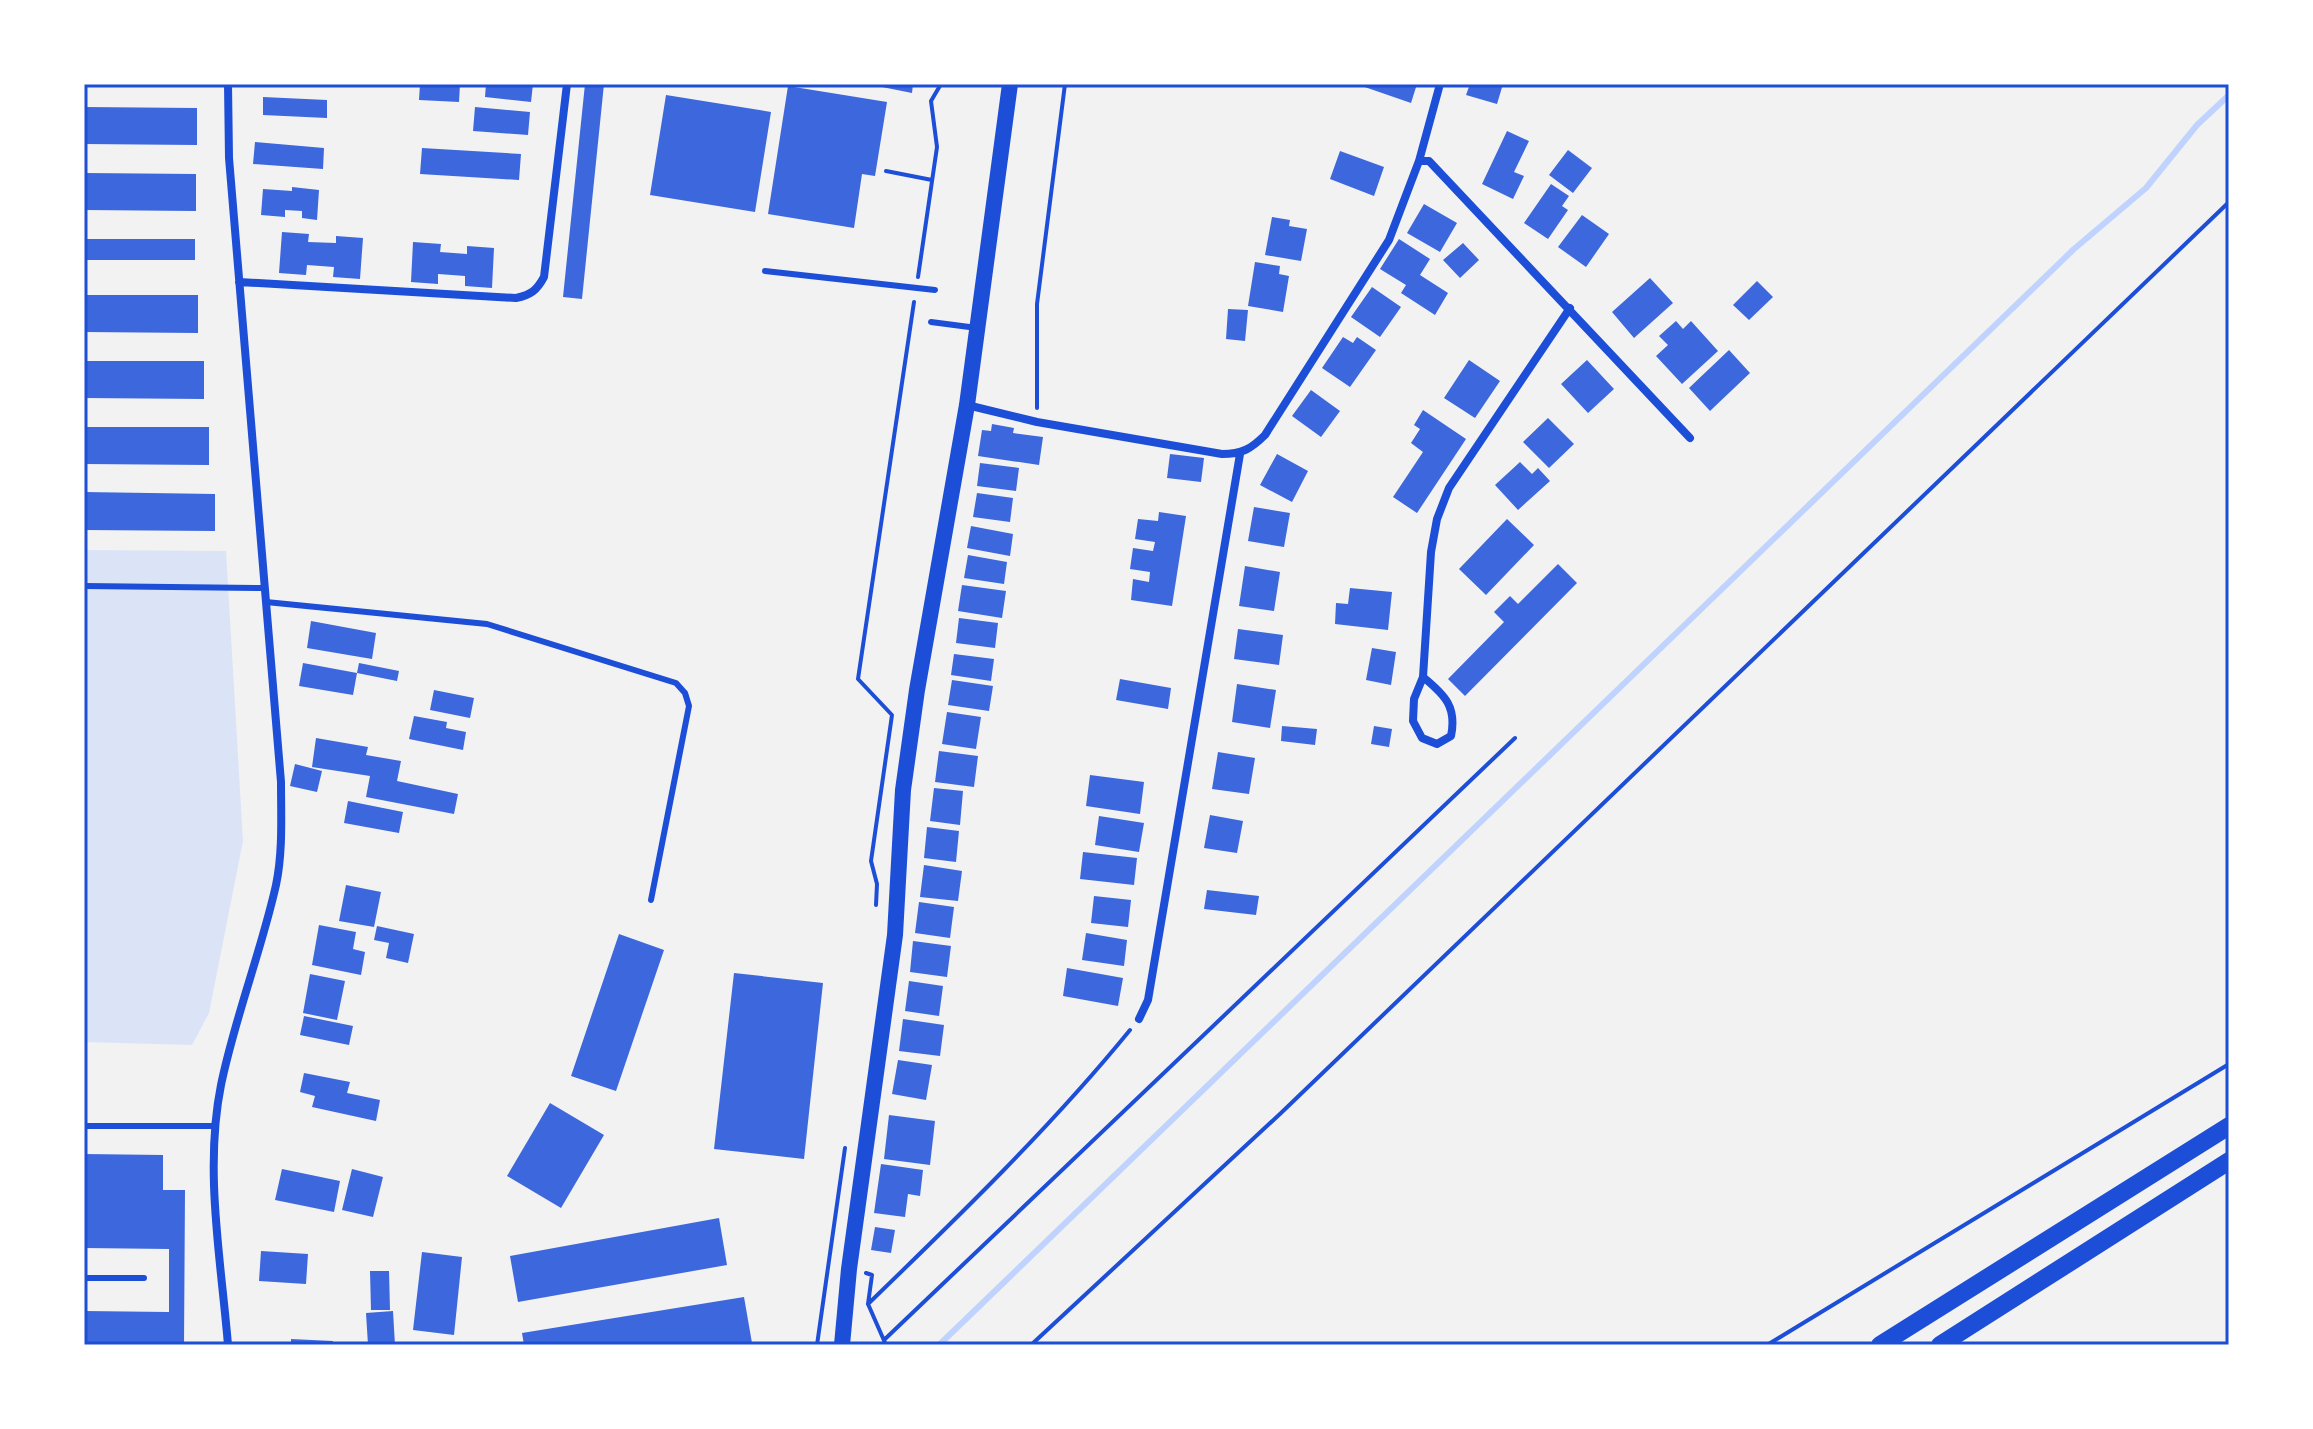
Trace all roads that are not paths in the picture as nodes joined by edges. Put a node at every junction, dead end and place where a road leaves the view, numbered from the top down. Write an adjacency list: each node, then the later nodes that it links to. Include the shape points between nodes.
1 (228, 84): 7 (street)
2 (567, 84): 7 (street, via 544,277 538,289 516,298)
3 (1010, 84): 11 (main road)
4 (1440, 84): 5 (street)
5 (1419, 161): 9 (street, via 1429,161); 14 (street, via 1389,240 1369,274 1265,435)
6 (765, 271): 8 (lane)
7 (239, 282): 16 (street)
8 (935, 290)
9 (1570, 308): 13 (street); 18 (street, via 1449,488 1431,552)
10 (931, 322): 11 (lane)
11 (977, 328): 12 (main road)
12 (967, 405): 14 (street, via 1037,422); 28 (main road, via 905,774 895,935)
13 (1690, 438)
14 (1240, 454): 20 (street, via 1148,1000)
15 (84, 586): 16 (lane)
16 (265, 588): 17 (street)
17 (266, 602): 19 (lane, via 487,624 676,683 689,706); 22 (street, via 281,837 276,883 221,1085)
18 (1423, 677): 18 (street, via 1413,721 1422,738 1437,744 1451,736 1454,720 1450,704)
19 (651, 900)
20 (1139, 1019)
21 (84, 1126): 22 (lane)
22 (216, 1126): 27 (street, via 214,1179)
23 (2229, 1126): 29 (main road)
24 (2229, 1161): 30 (main road)
25 (84, 1278): 26 (lane)
26 (144, 1278)
27 (228, 1345)
28 (842, 1345)
29 (1880, 1345)
30 (1940, 1345)

